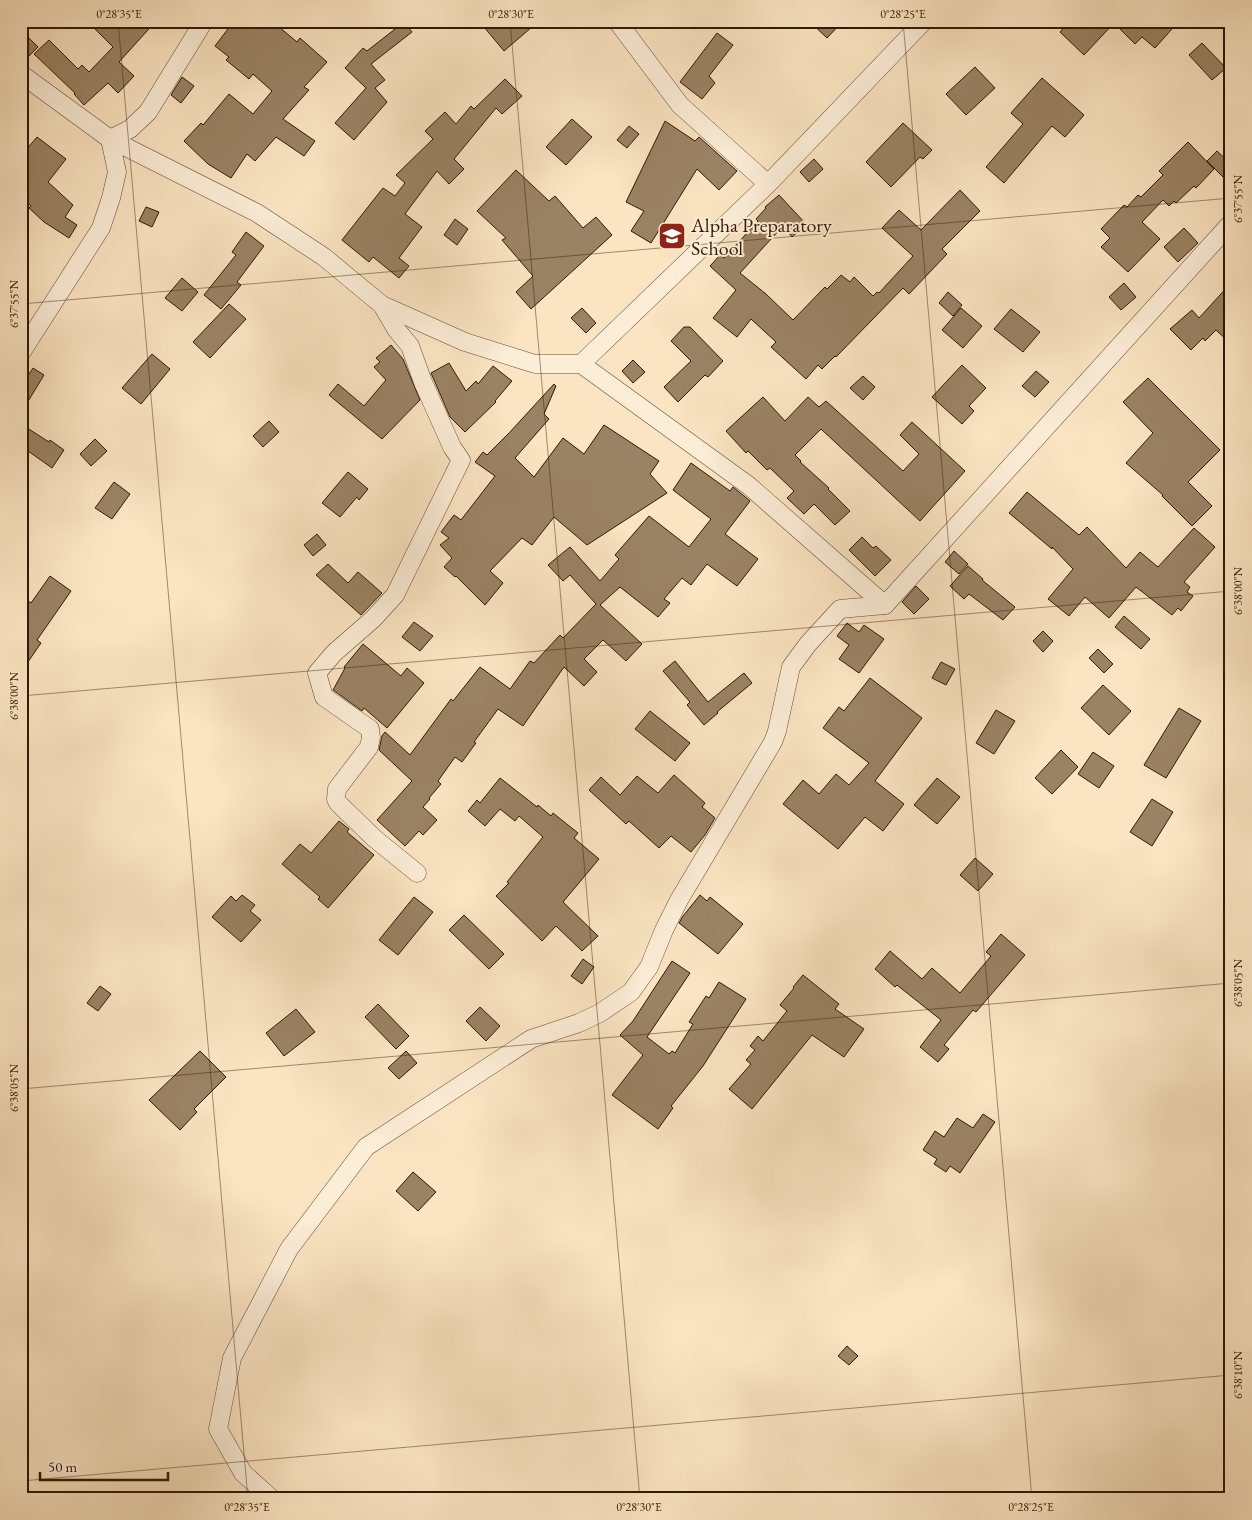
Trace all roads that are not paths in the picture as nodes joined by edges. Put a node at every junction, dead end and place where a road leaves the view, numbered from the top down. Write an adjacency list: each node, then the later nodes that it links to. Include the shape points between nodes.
1 (204, 21): 5 (street, via 148,112 130,129)
2 (617, 21): 6 (street, via 680,105)
3 (924, 21): 6 (street)
4 (21, 74): 5 (street)
5 (110, 139): 8 (street, via 257,212 324,257); 9 (street, via 117,172 101,228)
6 (768, 184): 10 (street)
7 (1231, 223): 11 (street)
8 (382, 305): 10 (street, via 465,342 535,364); 12 (street, via 410,346 452,447 461,460 395,595 372,620 334,652 317,673 324,697 370,729 369,748 337,789 338,804)
9 (24, 344)
10 (581, 364): 11 (street, via 748,485)
11 (885, 605): 13 (street, via 840,609 791,667 773,742 679,900 649,967 631,992 579,1023 531,1039 366,1147 290,1249 232,1358 218,1429 243,1473)
12 (417, 873)
13 (272, 1499)

